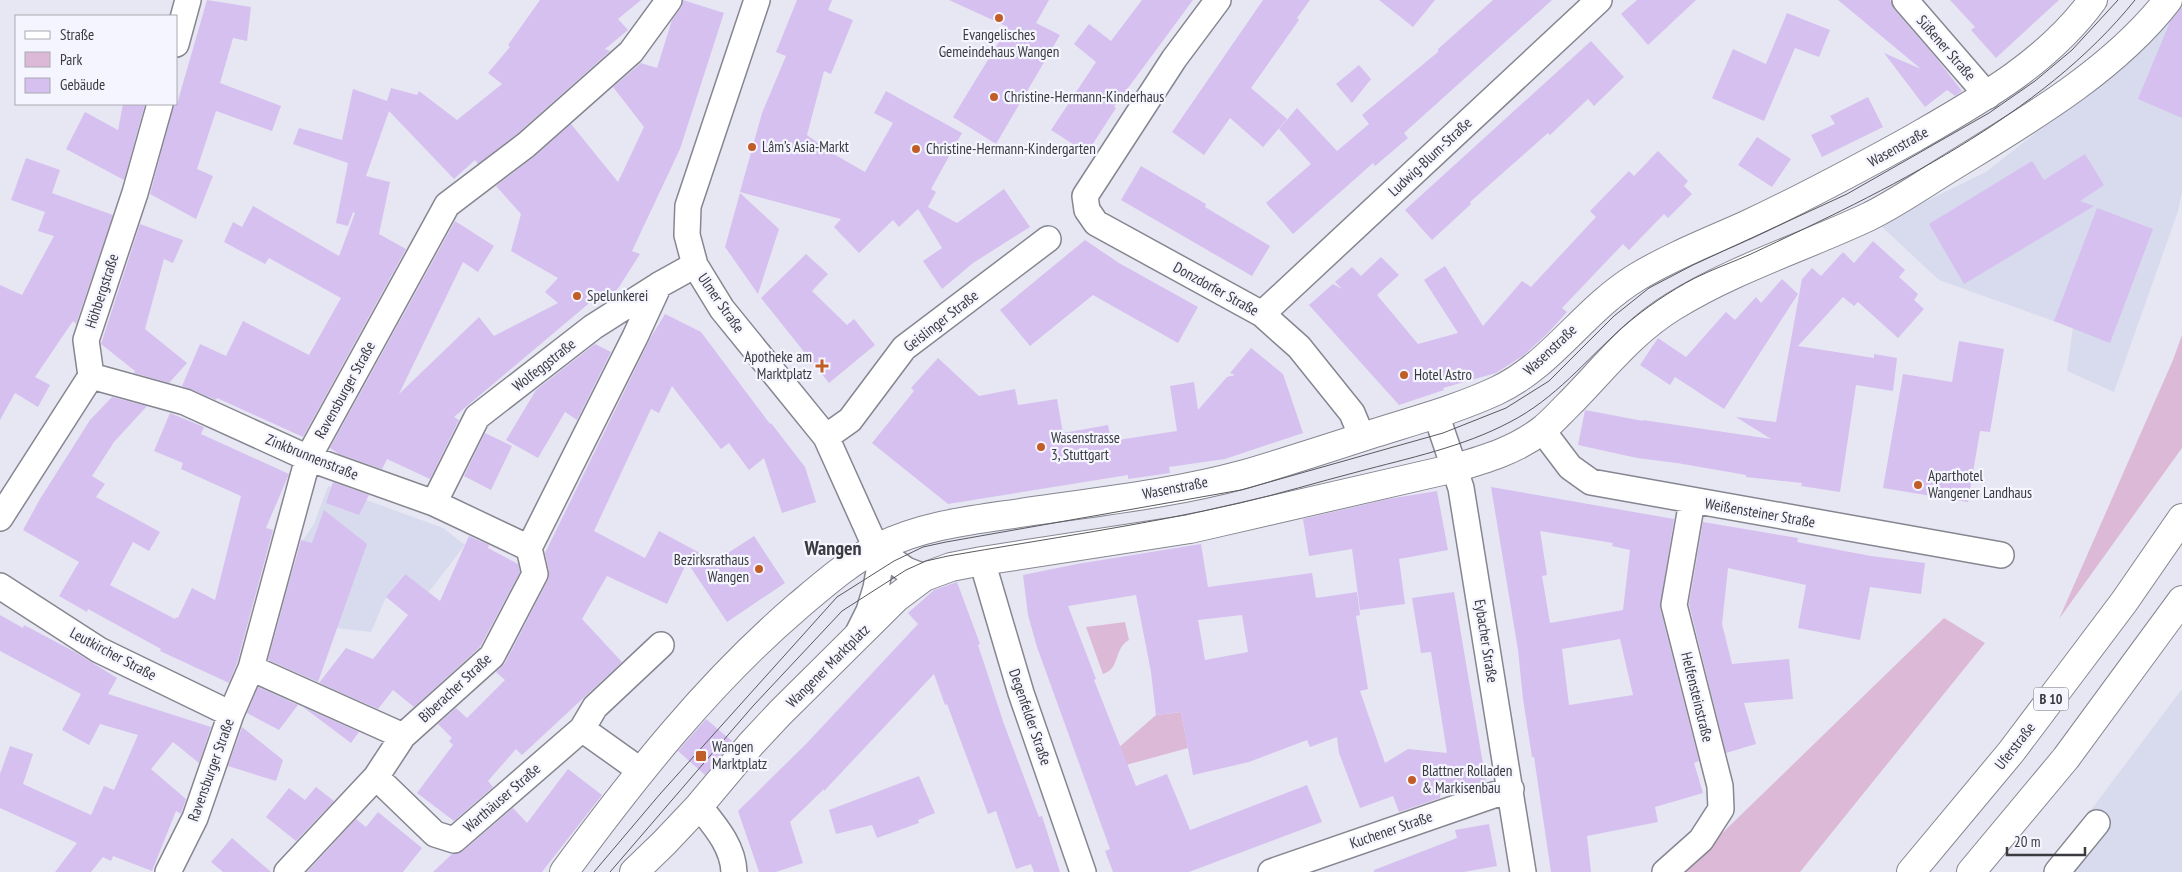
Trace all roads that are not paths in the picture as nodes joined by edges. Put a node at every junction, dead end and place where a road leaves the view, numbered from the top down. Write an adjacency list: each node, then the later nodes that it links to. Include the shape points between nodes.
1 (188, 0): 9 (street)
2 (669, 0): 21 (street, Ravensburger Straße, via 631,52 526,145 447,205)
3 (758, 0): 13 (street, Ulmer Straße, via 688,206 687,235)
4 (1218, 0): 15 (street, Donzdorfer Straße, via 1174,59 1085,196 1087,210 1096,223)
5 (1599, 0): 15 (street, Ludwig-Blum-Straße)
6 (1905, 0): 10 (street, Süßener Straße)
7 (2092, 0): 10 (main road, Wasenstraße, via 2055,43)
8 (2168, 0): 18 (main road, via 2106,62 2027,120 1870,216 1674,306 1614,355)
9 (178, 37)
10 (1988, 96): 17 (main road, Wasenstraße, via 1805,197 1635,278 1583,319 1520,379)
11 (160, 105): 16 (street, Höhbergstraße, via 135,193 86,340)
12 (1048, 238): 19 (street, Geislinger Straße, via 904,348 850,420)
13 (695, 266): 14 (street, Wolfeggstraße); 19 (street, Ulmer Straße, via 722,309)
14 (659, 285): 24 (street, Wolfeggstraße, via 593,327 477,417); 27 (street)
15 (1262, 314): 20 (street, Donzdorfer Straße, via 1299,347 1352,413)
16 (91, 376): 21 (street, Zinkbrunnenstraße, via 185,402); 25 (street)
17 (1436, 414): 20 (main road, Wasenstraße); 22 (street, Eybacher Straße)
18 (1542, 430): 22 (main road, via 1496,456); 23 (street, Weißensteiner Straße, via 1570,466 1591,482)
19 (826, 437): 28 (street, Ulmer Straße)
20 (1362, 437): 28 (main road, Wasenstraße, via 1242,474 1156,492 952,523 915,532)
21 (308, 458): 24 (street, Zinkbrunnenstraße); 36 (street, Ravensburger Straße)
22 (1455, 468): 30 (main road, via 1190,529); 42 (street, Eybacher Straße)
23 (1692, 501): 29 (street, Weißensteiner Straße); 53 (street, Helfensteinstraße, via 1674,605 1720,786 1721,809 1701,840)
24 (434, 503): 27 (street, Zinkbrunnenstraße)
25 (0, 518)
26 (2182, 518): 54 (main road, Uferstraße / B 10, via 2124,602 2011,752)
27 (529, 548): 39 (street, Biberacher Straße, via 535,574 492,656)
28 (876, 548): 31 (street, Ulmer Straße, via 906,570); 34 (street, Ulmer Straße, via 879,571 876,588 869,611); 40 (main road, via 826,583 774,627 735,665)
29 (2001, 555)
30 (982, 561): 31 (main road, Wangener Marktplatz); 50 (street, Degenfelder Straße, via 1021,693)
31 (924, 577): 34 (main road, Wangener Marktplatz, via 896,598)
32 (0, 586): 37 (street, Leutkircher Straße, via 99,650)
33 (2182, 600): 55 (main road, via 2066,758)
34 (854, 639): 43 (main road, Wangener Marktplatz, via 757,738)
35 (661, 645): 38 (street, Warthäuser Straße, via 595,707)
36 (251, 668): 37 (street, Ravensburger Straße); 39 (street)
37 (231, 714): 45 (street, Ravensburger Straße, via 195,818)
38 (582, 729): 40 (street); 41 (street, Warthäuser Straße, via 454,840 435,834)
39 (403, 736): 41 (street, Biberacher Straße)
40 (641, 771): 47 (main road)
41 (376, 777): 46 (street, Biberacher Straße)
42 (1511, 789): 51 (street, Kuchener Straße); 52 (street, Eybacher Straße)
43 (699, 806): 48 (main road, Wangener Marktplatz); 49 (street, via 720,832 734,861)
44 (2097, 823): 56 (street)
45 (168, 872)
46 (287, 872)
47 (564, 872)
48 (634, 872)
49 (734, 872)
50 (1083, 872)
51 (1271, 872)
52 (1523, 872)
53 (1665, 872)
54 (1911, 872)
55 (1971, 872)
56 (2057, 872)

